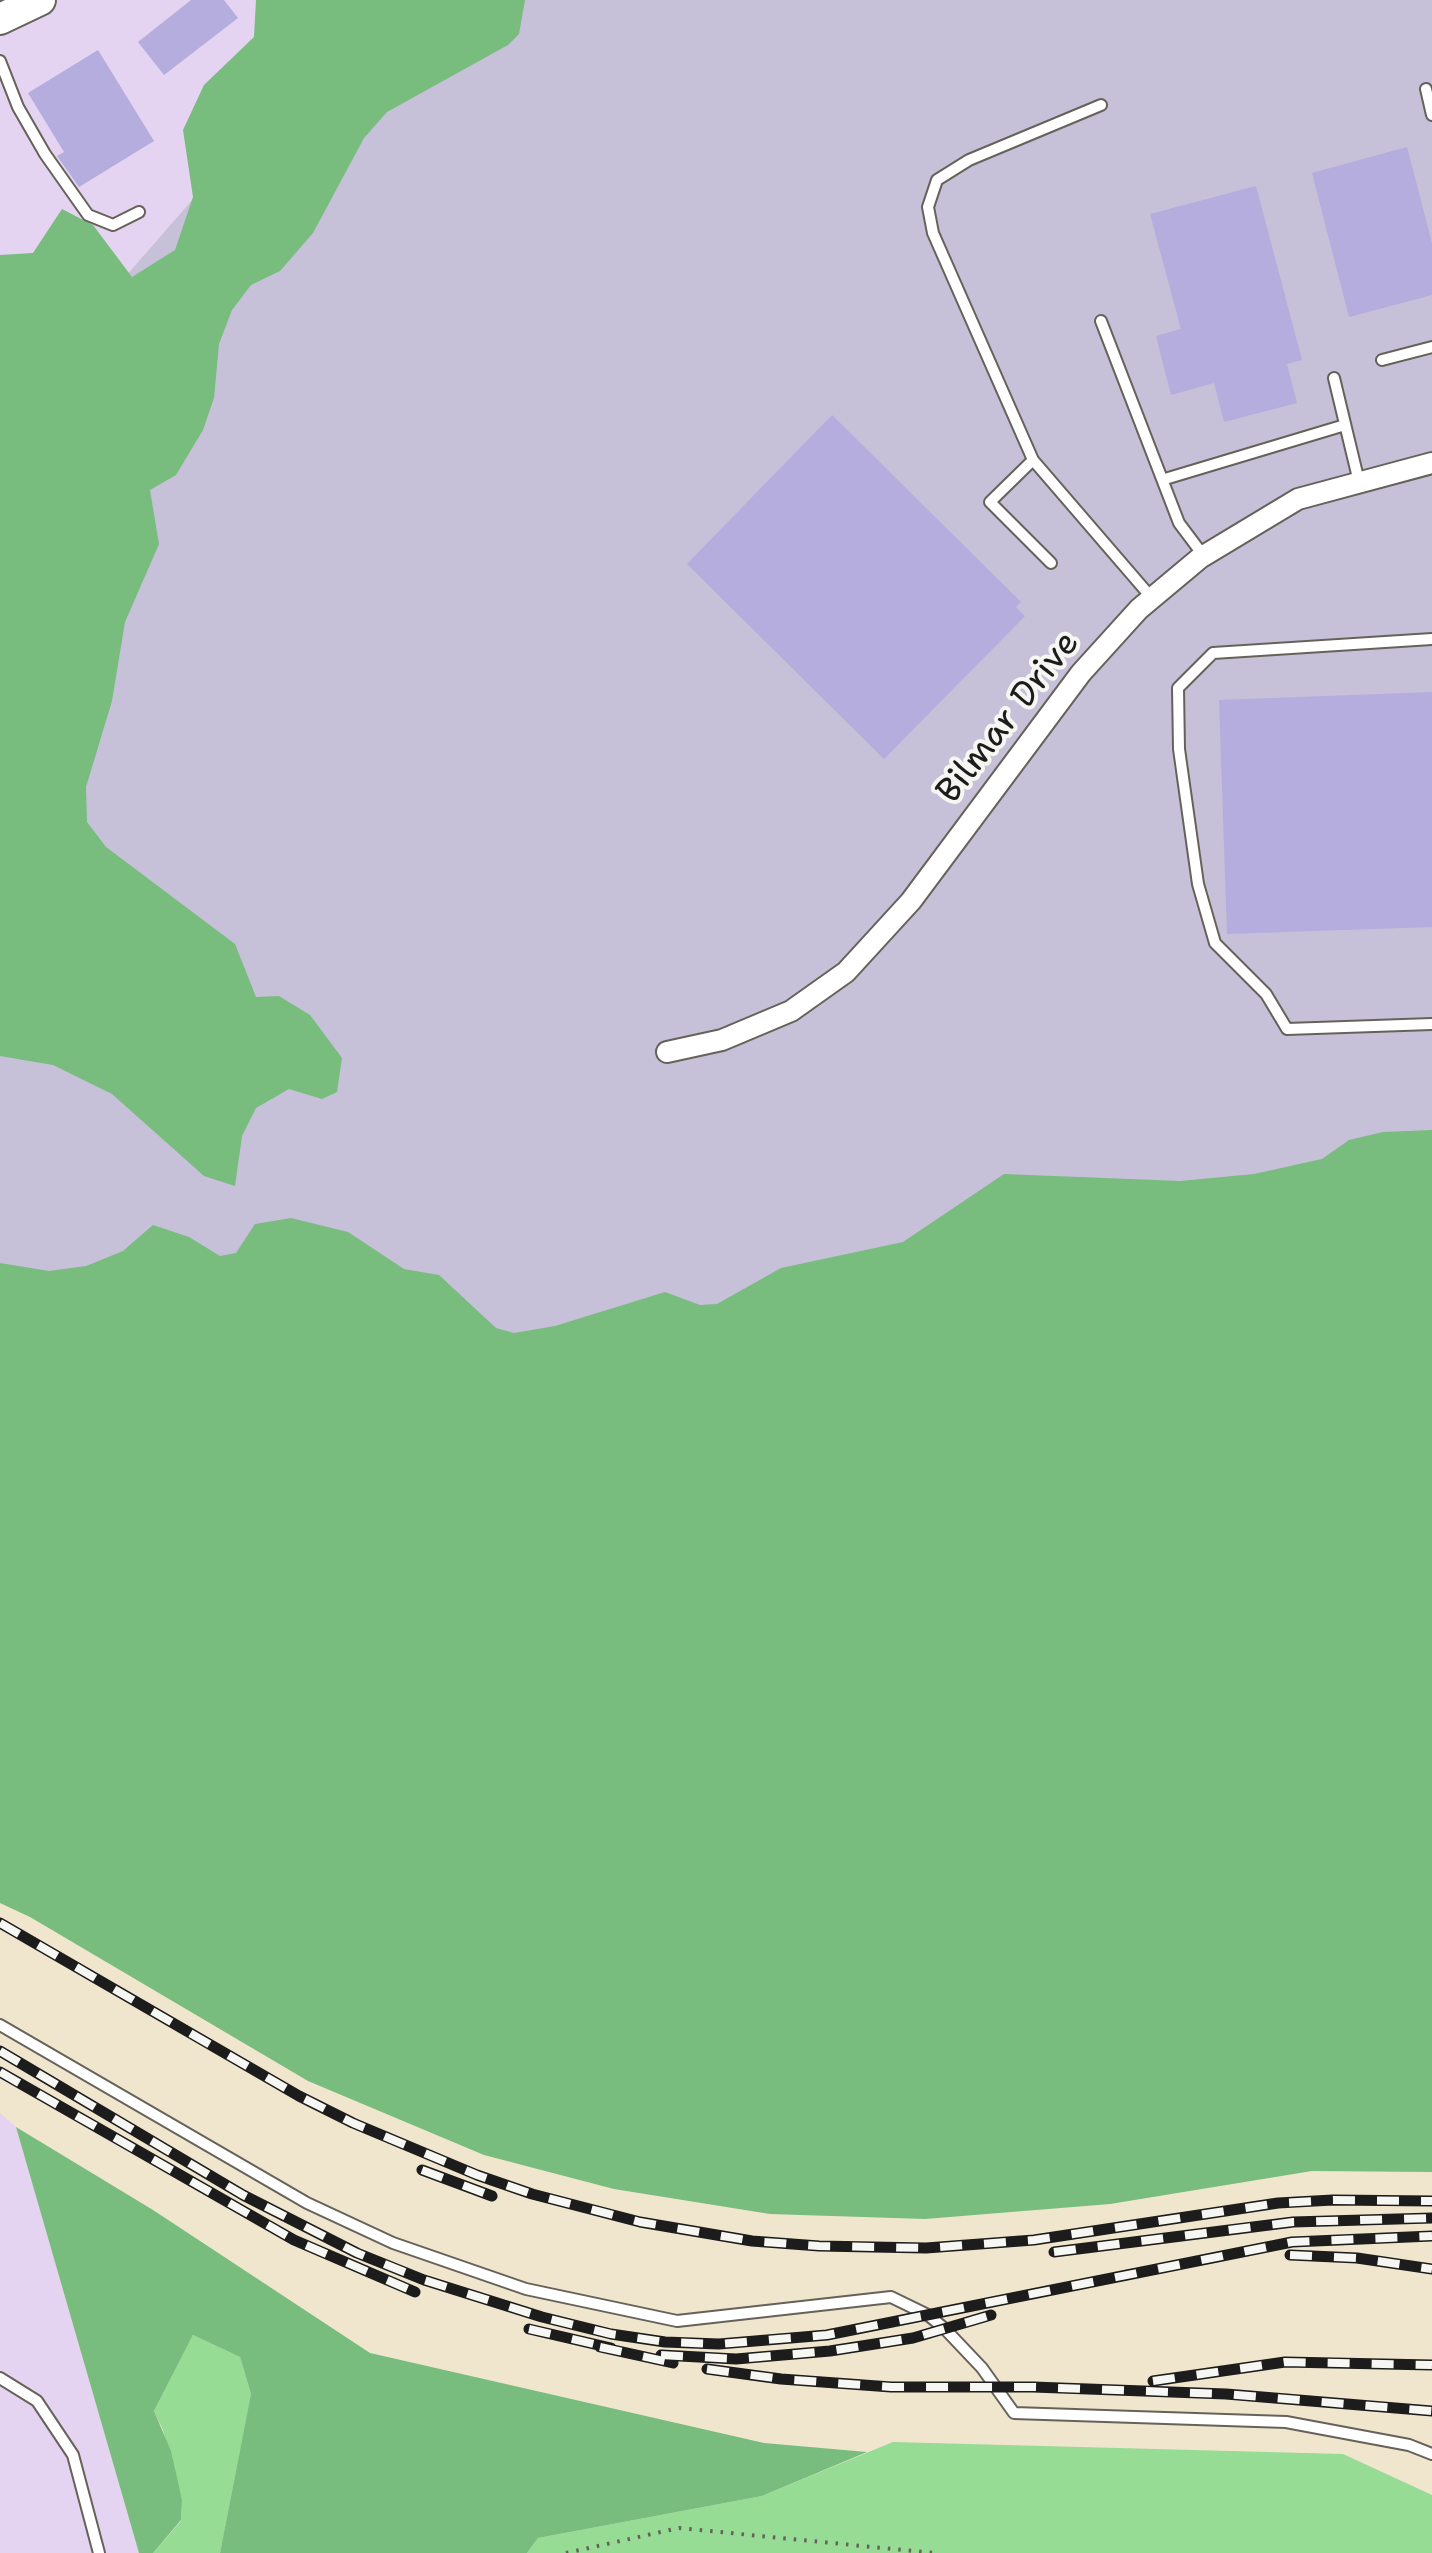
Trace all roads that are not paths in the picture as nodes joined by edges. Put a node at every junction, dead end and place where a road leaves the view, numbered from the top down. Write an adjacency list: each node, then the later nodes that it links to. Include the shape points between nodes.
1 (40, 0): 2 (main road)
2 (0, 19)
3 (0, 62): 7 (lane, via 18,108 88,215 113,226)
4 (1426, 89): 6 (lane)
5 (1102, 105): 13 (lane, via 969,160 937,180 928,208)
6 (1432, 115)
7 (140, 212)
8 (1101, 321): 15 (lane)
9 (1432, 347): 10 (lane)
10 (1382, 360)
11 (1334, 378): 12 (lane)
12 (1345, 425): 15 (lane); 16 (lane)
13 (1033, 460): 18 (lane, via 990,502); 19 (lane)
14 (1432, 463): 16 (street, Bilmar Drive)
15 (1165, 480): 17 (lane, via 1179,523)
16 (1359, 482): 17 (street, Bilmar Drive, via 1298,499)
17 (1204, 556): 19 (street, Bilmar Drive)
18 (1051, 563)
19 (1152, 597): 22 (street, Bilmar Drive, via 1081,673 911,901 846,972 791,1011 722,1040)
20 (1432, 639): 21 (lane, via 1212,652 1178,688 1179,749 1198,884 1215,943 1266,994 1287,1030)
21 (1432, 1024)
22 (667, 1052)
23 (0, 2025): 25 (lane, via 307,2203 393,2243 526,2289 677,2322 890,2297 945,2329 1014,2412 1286,2422)
24 (0, 2378): 26 (lane, via 37,2401 73,2454)
25 (1432, 2454)
26 (99, 2553)

